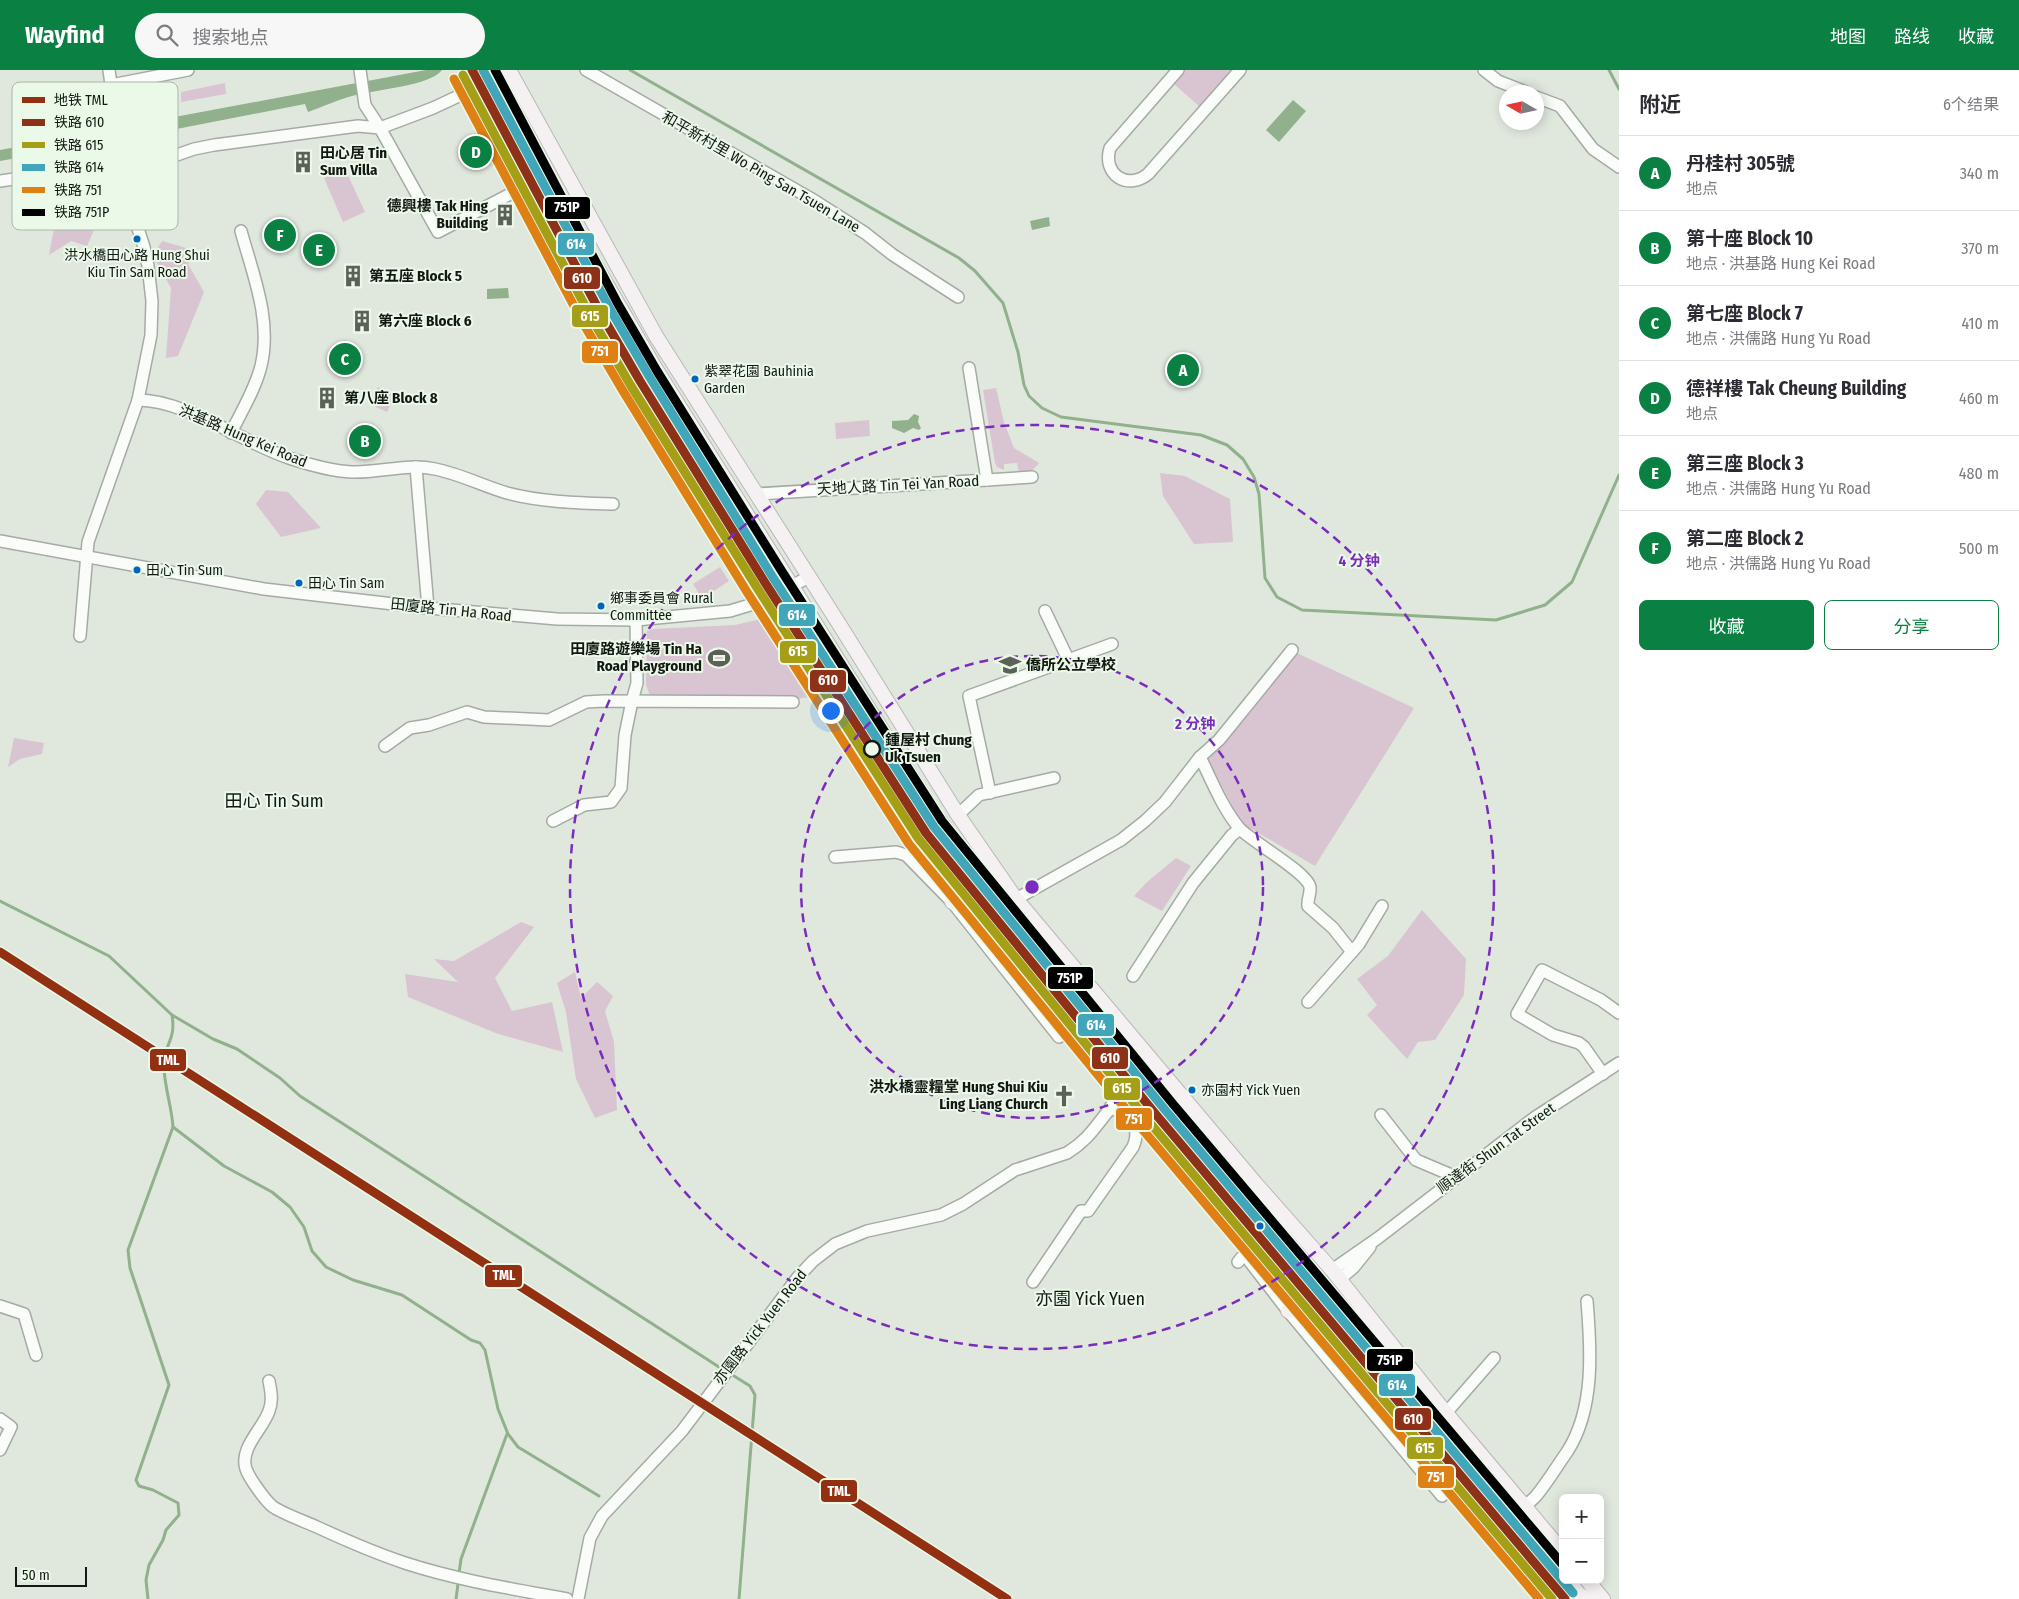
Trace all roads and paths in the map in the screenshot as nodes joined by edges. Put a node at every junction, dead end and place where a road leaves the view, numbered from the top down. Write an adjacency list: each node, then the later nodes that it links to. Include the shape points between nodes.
1 (184, 70): 10 (street)
2 (360, 70): 15 (street, via 365,105)
3 (488, 70): 12 (street)
4 (493, 70): 14 (main road)
5 (509, 70): 28 (main road, via 640,309)
6 (586, 70): 21 (street, 和平新村里 Wo Ping San Tsuen Lane, via 810,198)
7 (1178, 70): 8 (street, via 1110,148 1110,166 1119,178 1138,181 1148,174)
8 (1240, 70)
9 (1484, 70): 11 (street)
10 (126, 82)
11 (1508, 85)
12 (480, 86): 14 (street, via 492,90); 15 (street)
13 (1544, 100): 17 (street, via 1560,106 1593,149)
14 (509, 106): 33 (main road, via 556,197 633,332)
15 (380, 128): 16 (street, via 358,126 214,145); 18 (street, via 438,232)
16 (178, 155)
17 (1619, 167)
18 (514, 192)
19 (138, 230): 23 (street, via 152,301 151,335)
20 (241, 231): 24 (street, via 263,313 264,340 256,380)
21 (958, 297)
22 (969, 368): 27 (street, 天地人路 Tin Tei Yan Road)
23 (138, 400): 24 (street, 洪基路 Hung Kei Road, via 183,410); 31 (street)
24 (231, 433): 25 (street, 洪基路 Hung Kei Road, via 288,458 324,468 354,472)
25 (416, 467): 29 (street, 洪基路 Hung Kei Road, via 435,469 538,499); 34 (street)
26 (1032, 477): 27 (street)
27 (987, 480): 28 (street, 天地人路 Tin Tei Yan Road)
28 (756, 494): 32 (main road)
29 (613, 504)
30 (0, 541): 31 (street, 田廈路 Tin Ha Road)
31 (85, 557): 34 (street, 田廈路 Tin Ha Road, via 264,589); 37 (street)
32 (809, 577): 33 (street, 田廈路 Tin Ha Road); 47 (main road)
33 (792, 586): 36 (street, 田廈路 Tin Ha Road, via 760,602 730,611); 49 (main road)
34 (428, 608): 36 (street, 田廈路 Tin Ha Road, via 532,618)
35 (1045, 611): 40 (street)
36 (636, 620): 41 (street, via 637,683)
37 (80, 636)
38 (1112, 644): 40 (street)
39 (1292, 650): 44 (street, via 1219,740)
40 (1068, 659): 46 (street, via 969,696)
41 (632, 701): 42 (street); 43 (street, via 586,702 544,721 484,717 467,712 410,728); 48 (street, via 625,735 621,788 611,802 584,805)
42 (793, 702)
43 (385, 746)
44 (1200, 757): 50 (street, via 1226,810); 54 (street, via 1165,802 1121,840)
45 (1054, 778): 46 (street)
46 (990, 793): 47 (street, via 979,795)
47 (958, 815): 49 (main road); 54 (main road)
48 (553, 821)
49 (946, 828): 52 (main road)
50 (1240, 830): 58 (street, via 1300,875 1310,888 1308,906 1333,928); 59 (street, via 1232,835 1193,883)
51 (835, 857): 56 (street, via 896,852 906,855)
52 (975, 867): 53 (main road); 55 (main road, via 984,874)
53 (974, 887): 55 (main road); 56 (main road)
54 (1016, 899): 73 (main road)
55 (999, 900): 63 (main road)
56 (952, 902): 62 (street)
57 (1382, 906): 58 (street)
58 (1352, 952): 60 (street)
59 (1133, 976)
60 (1308, 1002)
61 (1619, 1013): 65 (street, via 1601,1000 1542,970 1517,1014 1553,1036 1579,1043)
62 (1059, 1037)
63 (1133, 1060): 66 (street); 67 (main road)
64 (1619, 1063): 65 (street, 順達街 Shun Tat Street)
65 (1603, 1074): 70 (street, 順達街 Shun Tat Street, via 1534,1118)
66 (1133, 1083): 67 (street); 68 (street, 亦園路 Yick Yuen Road)
67 (1162, 1096): 72 (main road)
68 (1112, 1106): 74 (street, via 1133,1123 1137,1139 1087,1213 1081,1211); 94 (street, 亦園路 Yick Yuen Road, via 1087,1138 1067,1153 1015,1170 950,1212 867,1231 835,1244 812,1261 682,1431 602,1516 590,1538)
69 (1381, 1115): 70 (street, via 1416,1160)
70 (1456, 1177): 73 (street, 順達街 Shun Tat Street, via 1378,1238 1342,1261)
71 (1238, 1262): 79 (street, via 1242,1257 1247,1258)
72 (1310, 1274): 75 (main road); 76 (main road)
73 (1336, 1275): 76 (main road); 83 (main road)
74 (1032, 1282)
75 (1308, 1292): 76 (main road); 79 (main road)
76 (1327, 1292): 87 (main road)
77 (1587, 1301): 87 (street, via 1590,1342 1586,1398 1581,1419 1568,1450)
78 (0, 1306): 80 (street, via 24,1314)
79 (1288, 1311): 86 (street)
80 (36, 1355)
81 (1494, 1358): 83 (street)
82 (269, 1381): 93 (street, via 272,1394 269,1412 254,1435 245,1464 272,1506 404,1563 468,1580)
83 (1446, 1413): 87 (main road)
84 (0, 1420): 85 (street, via 11,1428)
85 (0, 1450)
86 (1442, 1496)
87 (1521, 1513): 88 (main road); 89 (main road)
88 (1559, 1548)
89 (1559, 1568)
90 (1571, 1584): 92 (main road)
91 (1590, 1584): 95 (main road)
92 (1582, 1597)
93 (567, 1599)
94 (578, 1599)
95 (1603, 1599)

